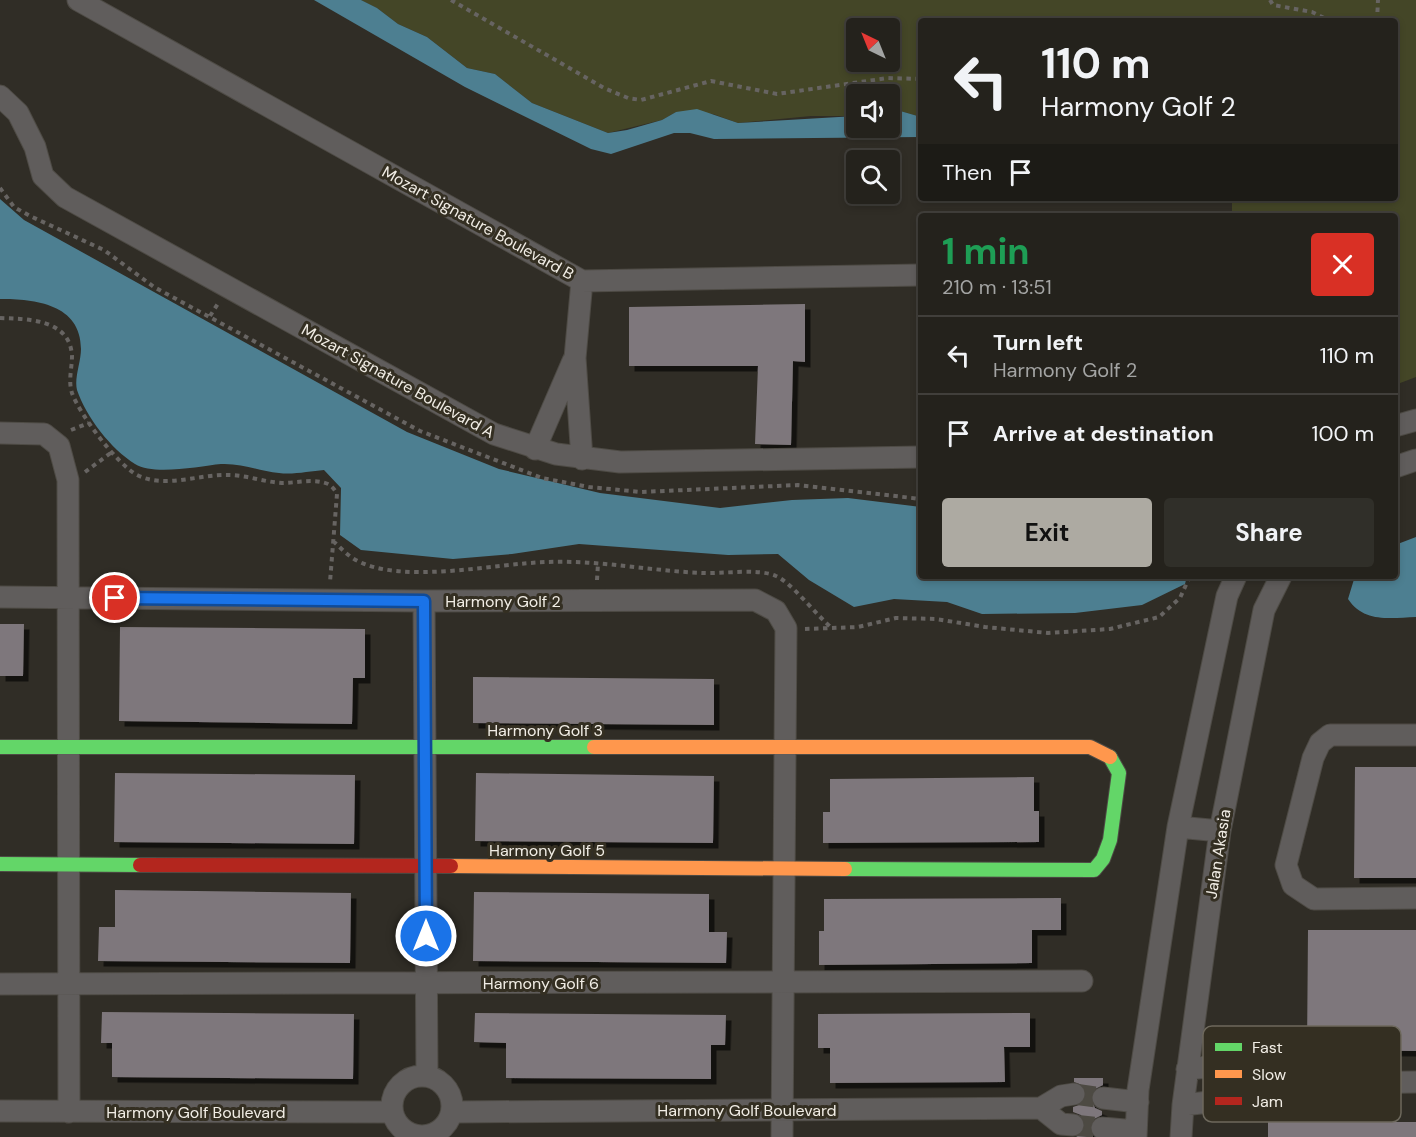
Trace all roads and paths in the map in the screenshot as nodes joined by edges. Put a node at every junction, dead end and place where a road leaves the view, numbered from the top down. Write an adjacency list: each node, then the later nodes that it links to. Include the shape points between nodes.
1 (78, 0): 10 (street, Mozart Signature Boulevard B)
2 (451, 0): 7 (path, via 628,98 641,100 711,81 777,94 888,78)
3 (1270, 0): 5 (path, via 1273,5)
4 (1378, 0): 6 (path)
5 (1324, 18)
6 (1377, 18)
7 (918, 79)
8 (0, 96): 16 (street, Mozart Signature Boulevard A, via 18,113 35,147 43,176 65,197 494,434)
9 (918, 275): 10 (street, Mozart Signature Boulevard B)
10 (582, 281): 12 (street)
11 (0, 318): 17 (path, via 35,319 51,324 66,336 70,344 72,393)
12 (575, 358): 16 (street); 19 (street)
13 (1416, 420): 14 (street)
14 (1398, 425)
15 (0, 433): 22 (street, via 44,434 59,446)
16 (535, 449): 19 (street, Mozart Signature Boulevard A)
17 (112, 452): 22 (path, via 80,476); 23 (path, via 137,474 171,481 229,475 282,483 329,484 337,494)
18 (918, 457): 19 (street, Mozart Signature Boulevard A, via 620,462)
19 (582, 459)
20 (1416, 460): 21 (street)
21 (1398, 466)
22 (68, 480): 28 (street)
23 (333, 541): 29 (path); 32 (path, via 369,565 408,571 455,571 548,562 701,573 764,573 785,581)
24 (1189, 579): 32 (path, via 1180,598 1159,616 1110,629 1048,633 896,618 858,627)
25 (1235, 579): 38 (street, via 1227,596)
26 (1279, 579): 39 (street, Jalan Akasia, via 1264,609)
27 (0, 597): 28 (street, Harmony Golf 2)
28 (67, 598): 29 (street, Harmony Golf 2); 35 (street)
29 (328, 601): 30 (street, Harmony Golf 2)
30 (424, 601): 31 (street, Harmony Golf 2, via 755,600 776,611); 36 (street)
31 (786, 628): 32 (path); 37 (street)
32 (832, 628)
33 (1416, 735): 45 (street, via 1330,735 1320,743 1286,865 1293,885 1314,899)
34 (0, 747): 35 (street, Harmony Golf 3)
35 (68, 747): 36 (street, Harmony Golf 3); 41 (street)
36 (425, 747): 37 (street, Harmony Golf 3); 42 (street)
37 (785, 747): 43 (street); 44 (street, Harmony Golf 3, via 1090,747 1109,756 1119,773 1110,840 1103,860)
38 (1178, 827): 39 (street); 58 (street)
39 (1220, 831): 52 (street, Jalan Akasia)
40 (0, 864): 41 (street, Harmony Golf 5)
41 (68, 865): 42 (street, Harmony Golf 5); 50 (street)
42 (425, 866): 43 (street, Harmony Golf 5); 48 (street)
43 (784, 868): 44 (street, Harmony Golf 5); 47 (street)
44 (1094, 870)
45 (1416, 898)
46 (1082, 981): 47 (street, Harmony Golf 6)
47 (783, 982): 48 (street, Harmony Golf 6); 62 (street)
48 (426, 983): 50 (street, Harmony Golf 6); 53 (street)
49 (0, 984): 50 (street, Harmony Golf 6)
50 (69, 984): 64 (street)
51 (1203, 1067): 52 (street)
52 (1187, 1069): 60 (street, Jalan Akasia)
53 (427, 1076): 65 (street, via 417,1076 401,1085 392,1102); 66 (street, via 447,1088 453,1099)
54 (1401, 1083): 55 (street)
55 (1416, 1083)
56 (1074, 1094): 61 (street, Harmony Golf Boulevard, via 1061,1096)
57 (1103, 1098): 58 (street)
58 (1138, 1102): 69 (street)
59 (1203, 1102): 60 (street)
60 (1183, 1104): 72 (street, Jalan Akasia)
61 (1041, 1108): 62 (street, Harmony Golf Boulevard); 67 (street, via 1061,1124)
62 (782, 1109): 66 (street, Harmony Golf Boulevard); 71 (street)
63 (0, 1111): 64 (street, Harmony Golf Boulevard)
64 (69, 1112): 65 (street, Harmony Golf Boulevard)
65 (392, 1112): 70 (street, via 408,1133)
66 (453, 1112): 70 (street, via 438,1131)
67 (1073, 1125)
68 (1102, 1128): 69 (street)
69 (1136, 1134)
70 (418, 1137)
71 (782, 1137)
72 (1181, 1137)

